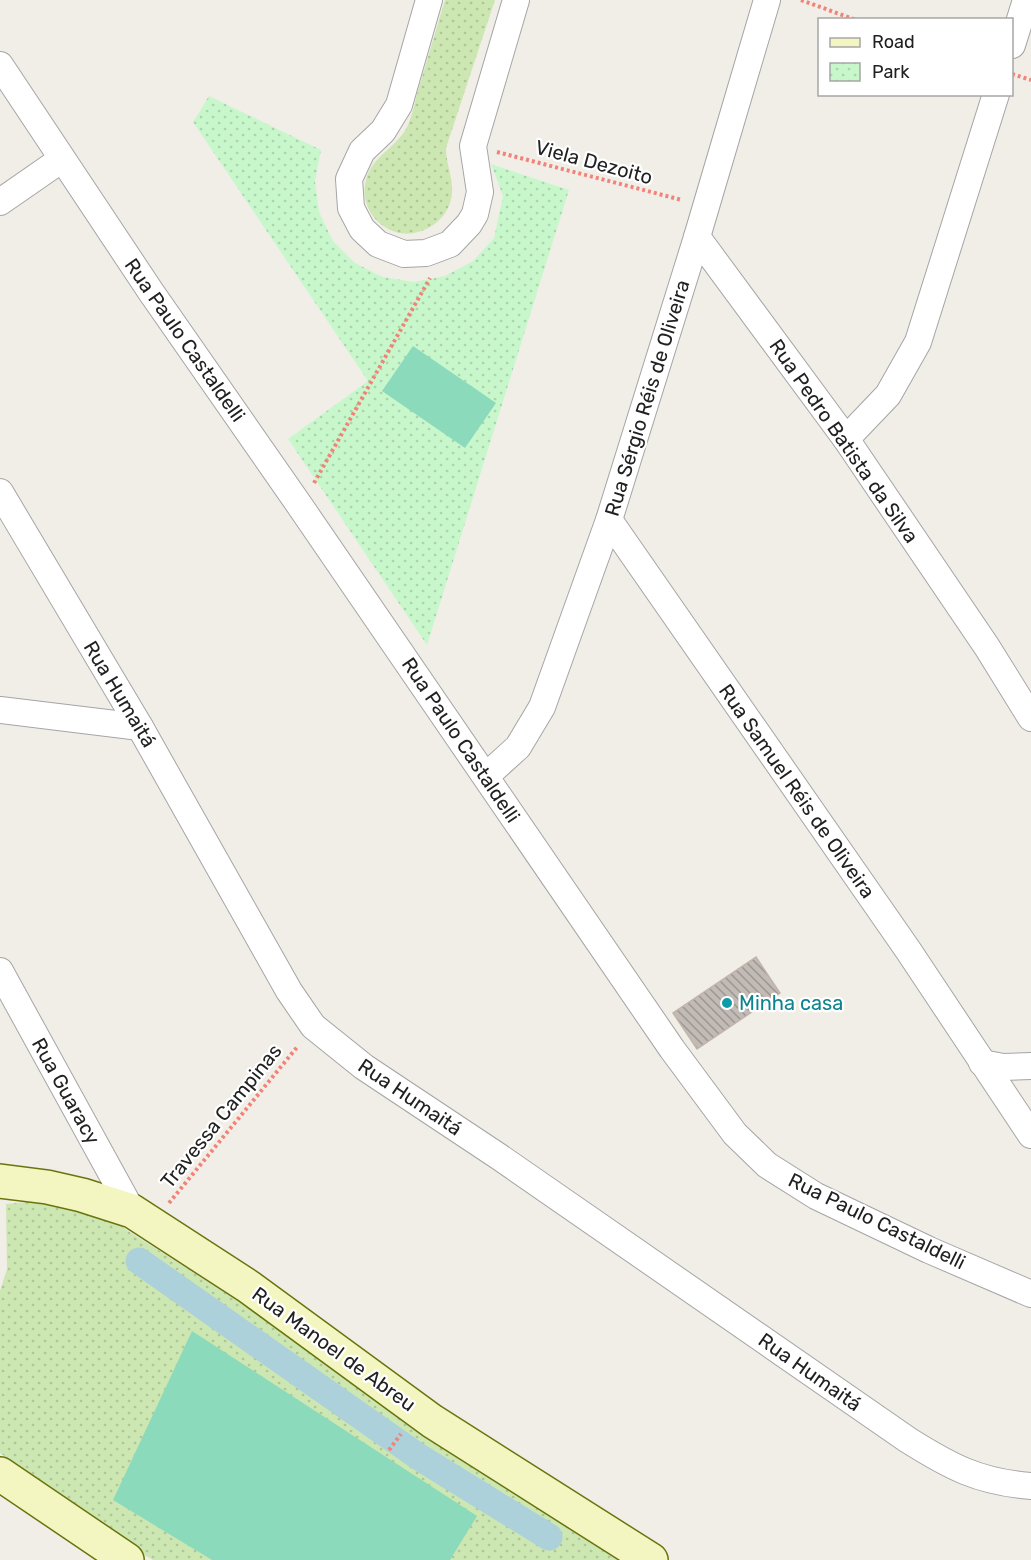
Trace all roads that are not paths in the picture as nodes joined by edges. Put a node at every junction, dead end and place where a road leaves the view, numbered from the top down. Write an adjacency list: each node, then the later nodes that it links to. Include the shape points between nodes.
1 (429, 0): 2 (street, via 399,105 383,131 362,151 349,178 351,208 362,229 378,244 404,254 426,253 450,244 475,214 480,192 473,146)
2 (516, 0)
3 (767, 0): 10 (street, Rua Sérgio Réis de Oliveira)
4 (1026, 0): 5 (street)
5 (1013, 39)
6 (0, 65): 8 (street, Rua Paulo Castaldelli)
7 (995, 96): 11 (street, via 918,342 888,395)
8 (62, 159): 9 (street); 19 (street, Rua Paulo Castaldelli)
9 (0, 202)
10 (697, 237): 11 (street, Rua Pedro Batista da Silva); 13 (street, Rua Sérgio Réis de Oliveira)
11 (846, 439): 14 (street, Rua Pedro Batista da Silva)
12 (0, 492): 18 (street, Rua Humaitá)
13 (609, 520): 19 (street, Rua Sérgio Réis de Oliveira, via 542,707 518,747); 21 (street, Rua Samuel Réis de Oliveira, via 908,950)
14 (987, 647): 15 (street, Rua Pedro Batista da Silva); 17 (street, Rua Pedro Batista da Silva)
15 (1031, 683)
16 (0, 710): 18 (street)
17 (1031, 718)
18 (140, 727): 28 (street, Rua Humaitá, via 289,991 313,1026 364,1067 947,1465 1005,1484)
19 (486, 776): 26 (street, Rua Paulo Castaldelli, via 672,1048 735,1134 767,1165 816,1196)
20 (0, 971): 25 (street, Rua Guaracy)
21 (982, 1064): 22 (street); 23 (street, Rua Samuel Réis de Oliveira)
22 (1031, 1066)
23 (1031, 1135)
24 (0, 1181): 25 (main road, Rua Manoel de Abreu, via 81,1195)
25 (142, 1218): 30 (main road, Rua Manoel de Abreu, via 249,1287 432,1421)
26 (1031, 1294)
27 (0, 1474): 29 (main road)
28 (1031, 1486)
29 (124, 1559)
30 (651, 1560)

